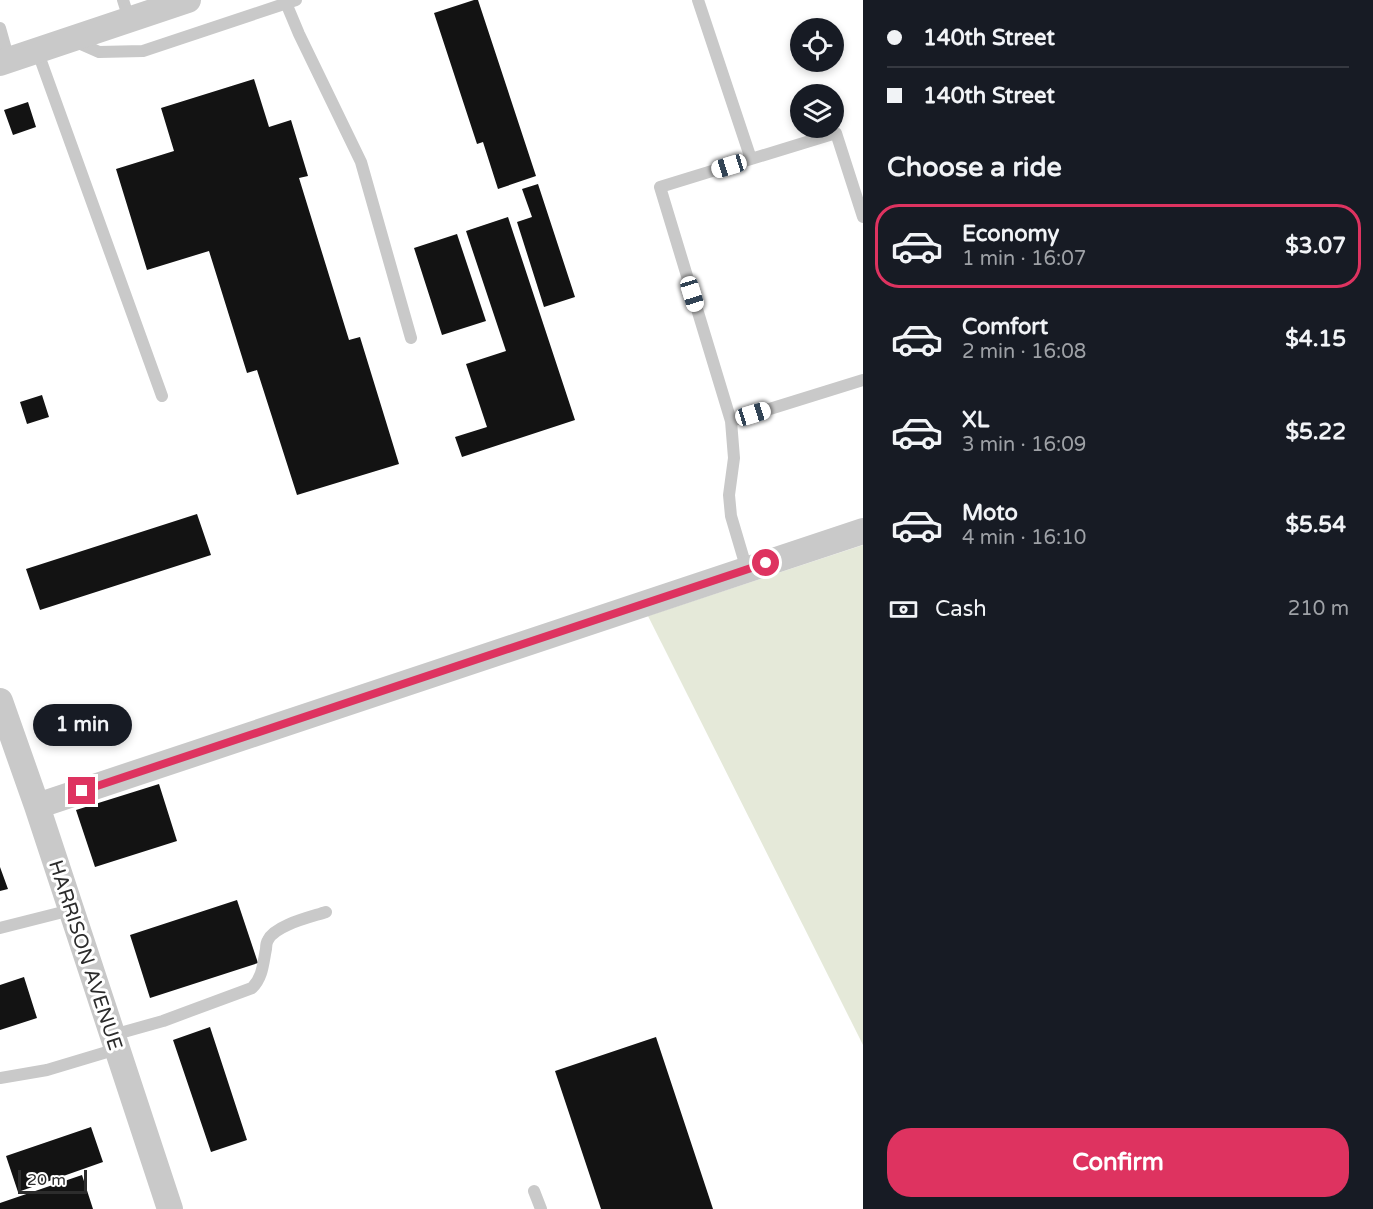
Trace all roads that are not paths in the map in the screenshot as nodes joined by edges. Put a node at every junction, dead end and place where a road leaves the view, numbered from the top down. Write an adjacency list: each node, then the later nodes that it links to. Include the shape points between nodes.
1 (188, 0): 4 (street)
2 (698, 0): 9 (lane)
3 (291, 2): 6 (lane, via 143,51 99,52); 11 (lane, via 299,34 361,162)
4 (126, 9): 6 (street)
5 (0, 28): 8 (lane)
6 (70, 39): 7 (street)
7 (37, 50): 8 (street); 13 (lane)
8 (4, 61)
9 (751, 159): 10 (lane, via 836,133); 14 (lane, via 660,188)
10 (863, 217)
11 (411, 338)
12 (863, 380): 14 (lane)
13 (162, 396)
14 (730, 421): 16 (lane, via 734,458 729,495 731,516)
15 (863, 531): 16 (street)
16 (747, 570): 18 (street)
17 (0, 701): 18 (street, HARRISON AVENUE)
18 (37, 806): 19 (street, HARRISON AVENUE)
19 (71, 910): 21 (lane); 22 (street, HARRISON AVENUE)
20 (326, 912): 22 (lane, via 276,930 267,940 261,975 252,988)
21 (0, 928)
22 (115, 1042): 23 (lane, via 47,1070); 25 (street, HARRISON AVENUE)
23 (0, 1078)
24 (534, 1191): 26 (lane)
25 (170, 1209)
26 (541, 1209)

